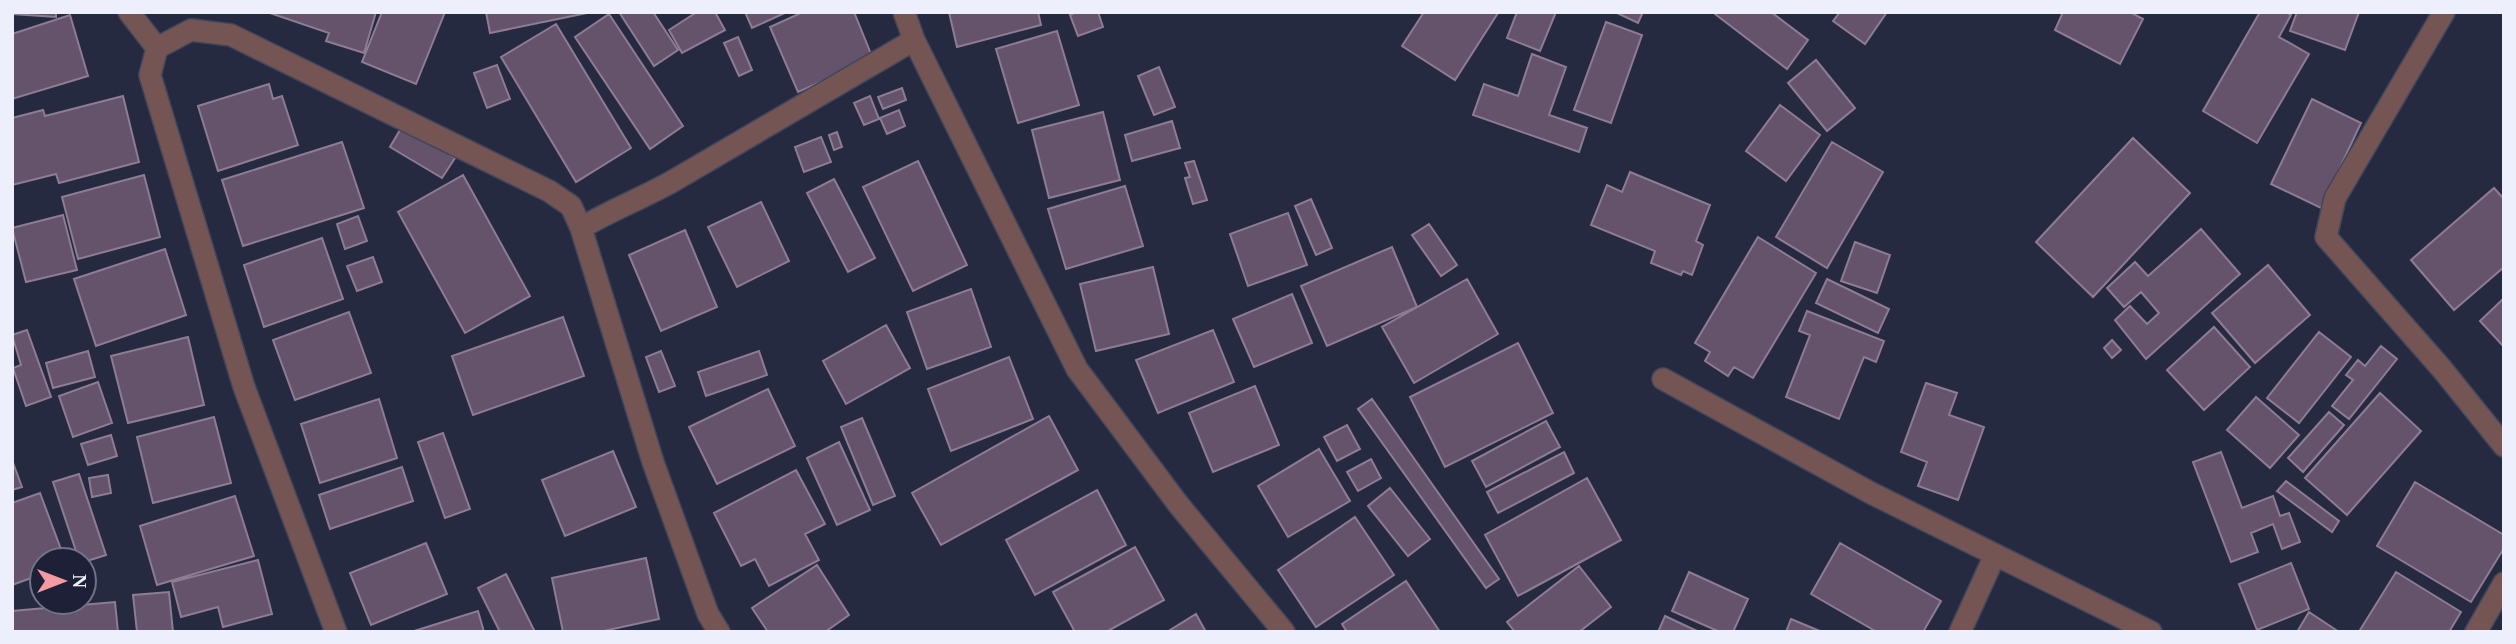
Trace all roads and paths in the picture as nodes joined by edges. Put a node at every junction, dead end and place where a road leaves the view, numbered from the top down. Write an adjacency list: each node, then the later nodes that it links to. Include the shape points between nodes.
1 (129, 12): 5 (street)
2 (904, 12): 4 (street)
3 (2444, 12): 8 (street, via 2335,198 2326,237)
4 (914, 40): 6 (street, via 663,187); 13 (street, via 1077,369 1178,504)
5 (157, 48): 6 (street, via 191,30 231,35 549,191 571,206); 11 (street, via 150,75 244,387)
6 (581, 228): 12 (street, via 653,462 708,614)
7 (1662, 379): 9 (street)
8 (2504, 446)
9 (1995, 555): 14 (street); 15 (street)
10 (2504, 583): 16 (street)
11 (336, 632)
12 (719, 632)
13 (1284, 632)
14 (1960, 632)
15 (2151, 632)
16 (2476, 632)

